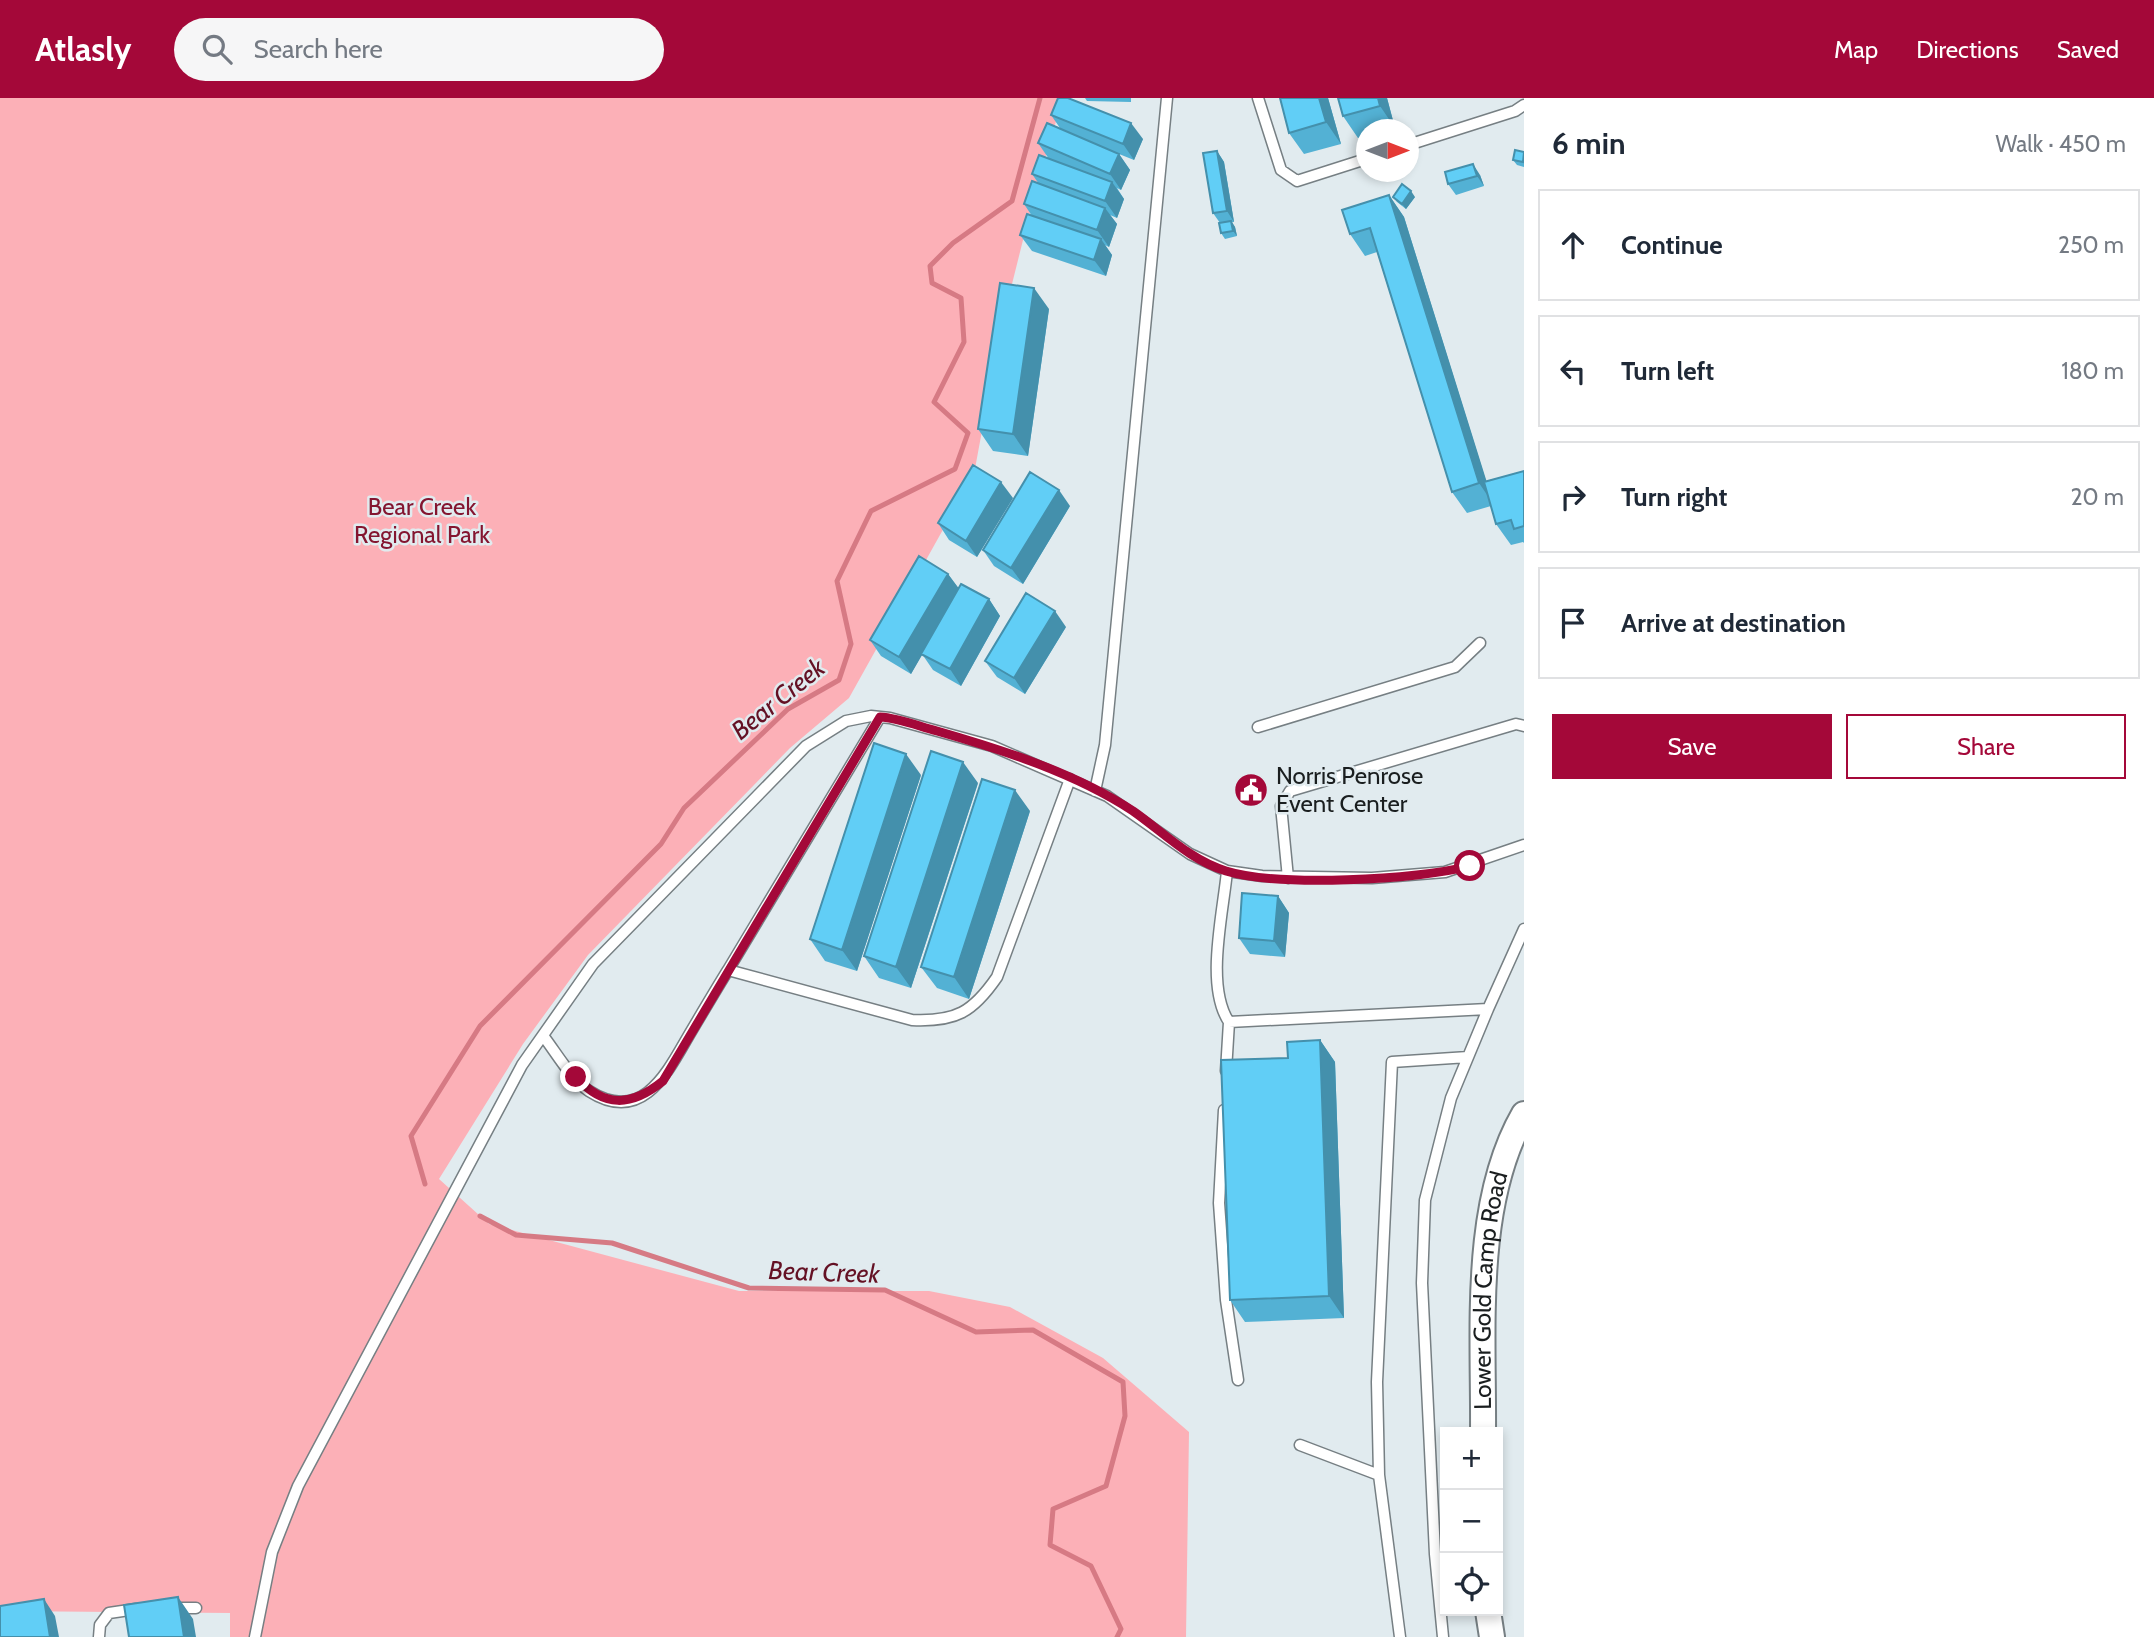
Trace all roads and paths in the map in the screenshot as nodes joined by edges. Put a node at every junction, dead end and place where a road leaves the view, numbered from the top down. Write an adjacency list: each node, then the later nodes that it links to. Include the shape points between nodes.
1 (1167, 98): 11 (lane, via 1105,745)
2 (1258, 98): 5 (lane, via 1281,170 1297,181)
3 (1524, 104): 4 (lane, via 1515,111)
4 (1419, 142)
5 (1356, 162)
6 (1480, 643): 9 (lane, via 1455,667)
7 (880, 717): 10 (lane, via 992,746); 16 (lane); 19 (lane, via 846,721 806,746 593,964)
8 (1524, 726): 14 (lane, via 1516,724 1290,791 1282,806)
9 (1258, 727)
10 (1070, 779): 11 (lane); 16 (lane, via 997,977 979,1003 963,1014 912,1020)
11 (1095, 790): 13 (lane, via 1190,854)
12 (1524, 845): 14 (lane, via 1445,873)
13 (1227, 871): 14 (lane); 18 (lane, via 1216,981 1221,1010)
14 (1288, 878)
15 (1524, 929): 17 (lane)
16 (728, 970): 19 (lane, via 663,1081 643,1097 625,1101 587,1090)
17 (1488, 1009): 18 (lane); 20 (lane)
18 (1229, 1022): 21 (lane)
19 (544, 1037): 33 (lane, via 522,1065 298,1486 272,1552)
20 (1468, 1056): 27 (lane, via 1392,1062 1377,1382); 35 (lane, via 1451,1098 1425,1200 1422,1283)
21 (1226, 1078)
22 (1225, 1092): 24 (lane, via 1219,1203)
23 (1524, 1114): 25 (street, Lower Gold Camp Road, via 1508,1146 1491,1215)
24 (1238, 1380)
25 (1483, 1427)
26 (1300, 1445): 27 (lane)
27 (1379, 1475): 34 (lane)
28 (158, 1608): 29 (lane)
29 (196, 1608)
30 (146, 1609): 32 (lane, via 109,1613 100,1625)
31 (1489, 1616): 36 (street)
32 (99, 1637)
33 (255, 1637)
34 (1400, 1637)
35 (1443, 1637)
36 (1492, 1637)

